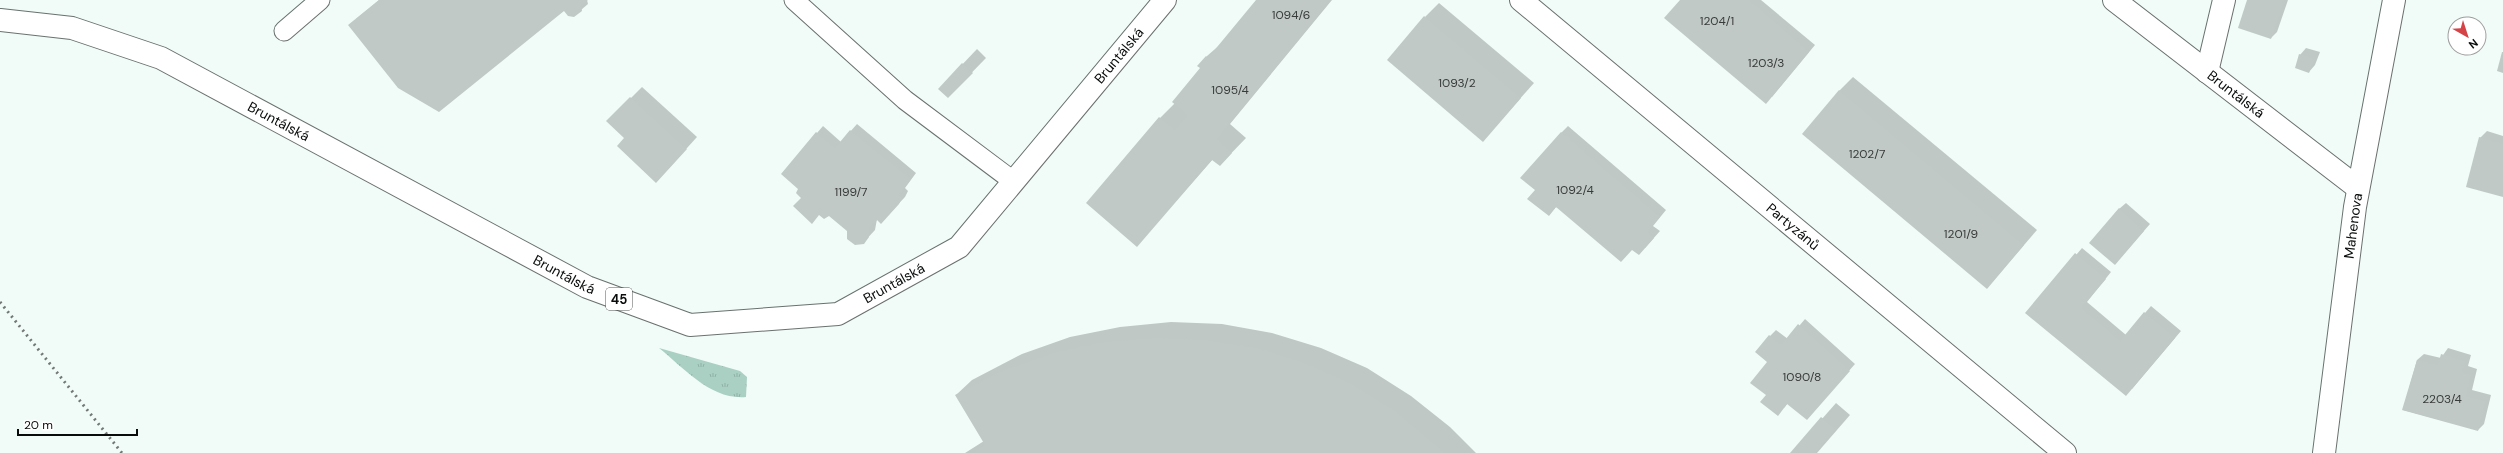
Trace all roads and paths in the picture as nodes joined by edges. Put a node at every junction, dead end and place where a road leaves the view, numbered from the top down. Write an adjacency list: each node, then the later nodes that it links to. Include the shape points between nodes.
1 (320, 0): 9 (lane)
2 (794, 0): 11 (lane, via 905,100)
3 (1165, 0): 11 (street, Bruntálská / 45)
4 (1521, 0): 13 (street, Partyzánů)
5 (2114, 0): 10 (street, Bruntálská)
6 (2224, 0): 10 (street)
7 (2394, 0): 12 (street, Mahenova)
8 (0, 20): 11 (street, Bruntálská / 45, via 72,28 161,58 587,287 690,325 838,314 958,247)
9 (284, 31)
10 (2207, 72): 12 (street, Bruntálská)
11 (1014, 181)
12 (2358, 188): 14 (street, Mahenova)
13 (2066, 453)
14 (2324, 453)

